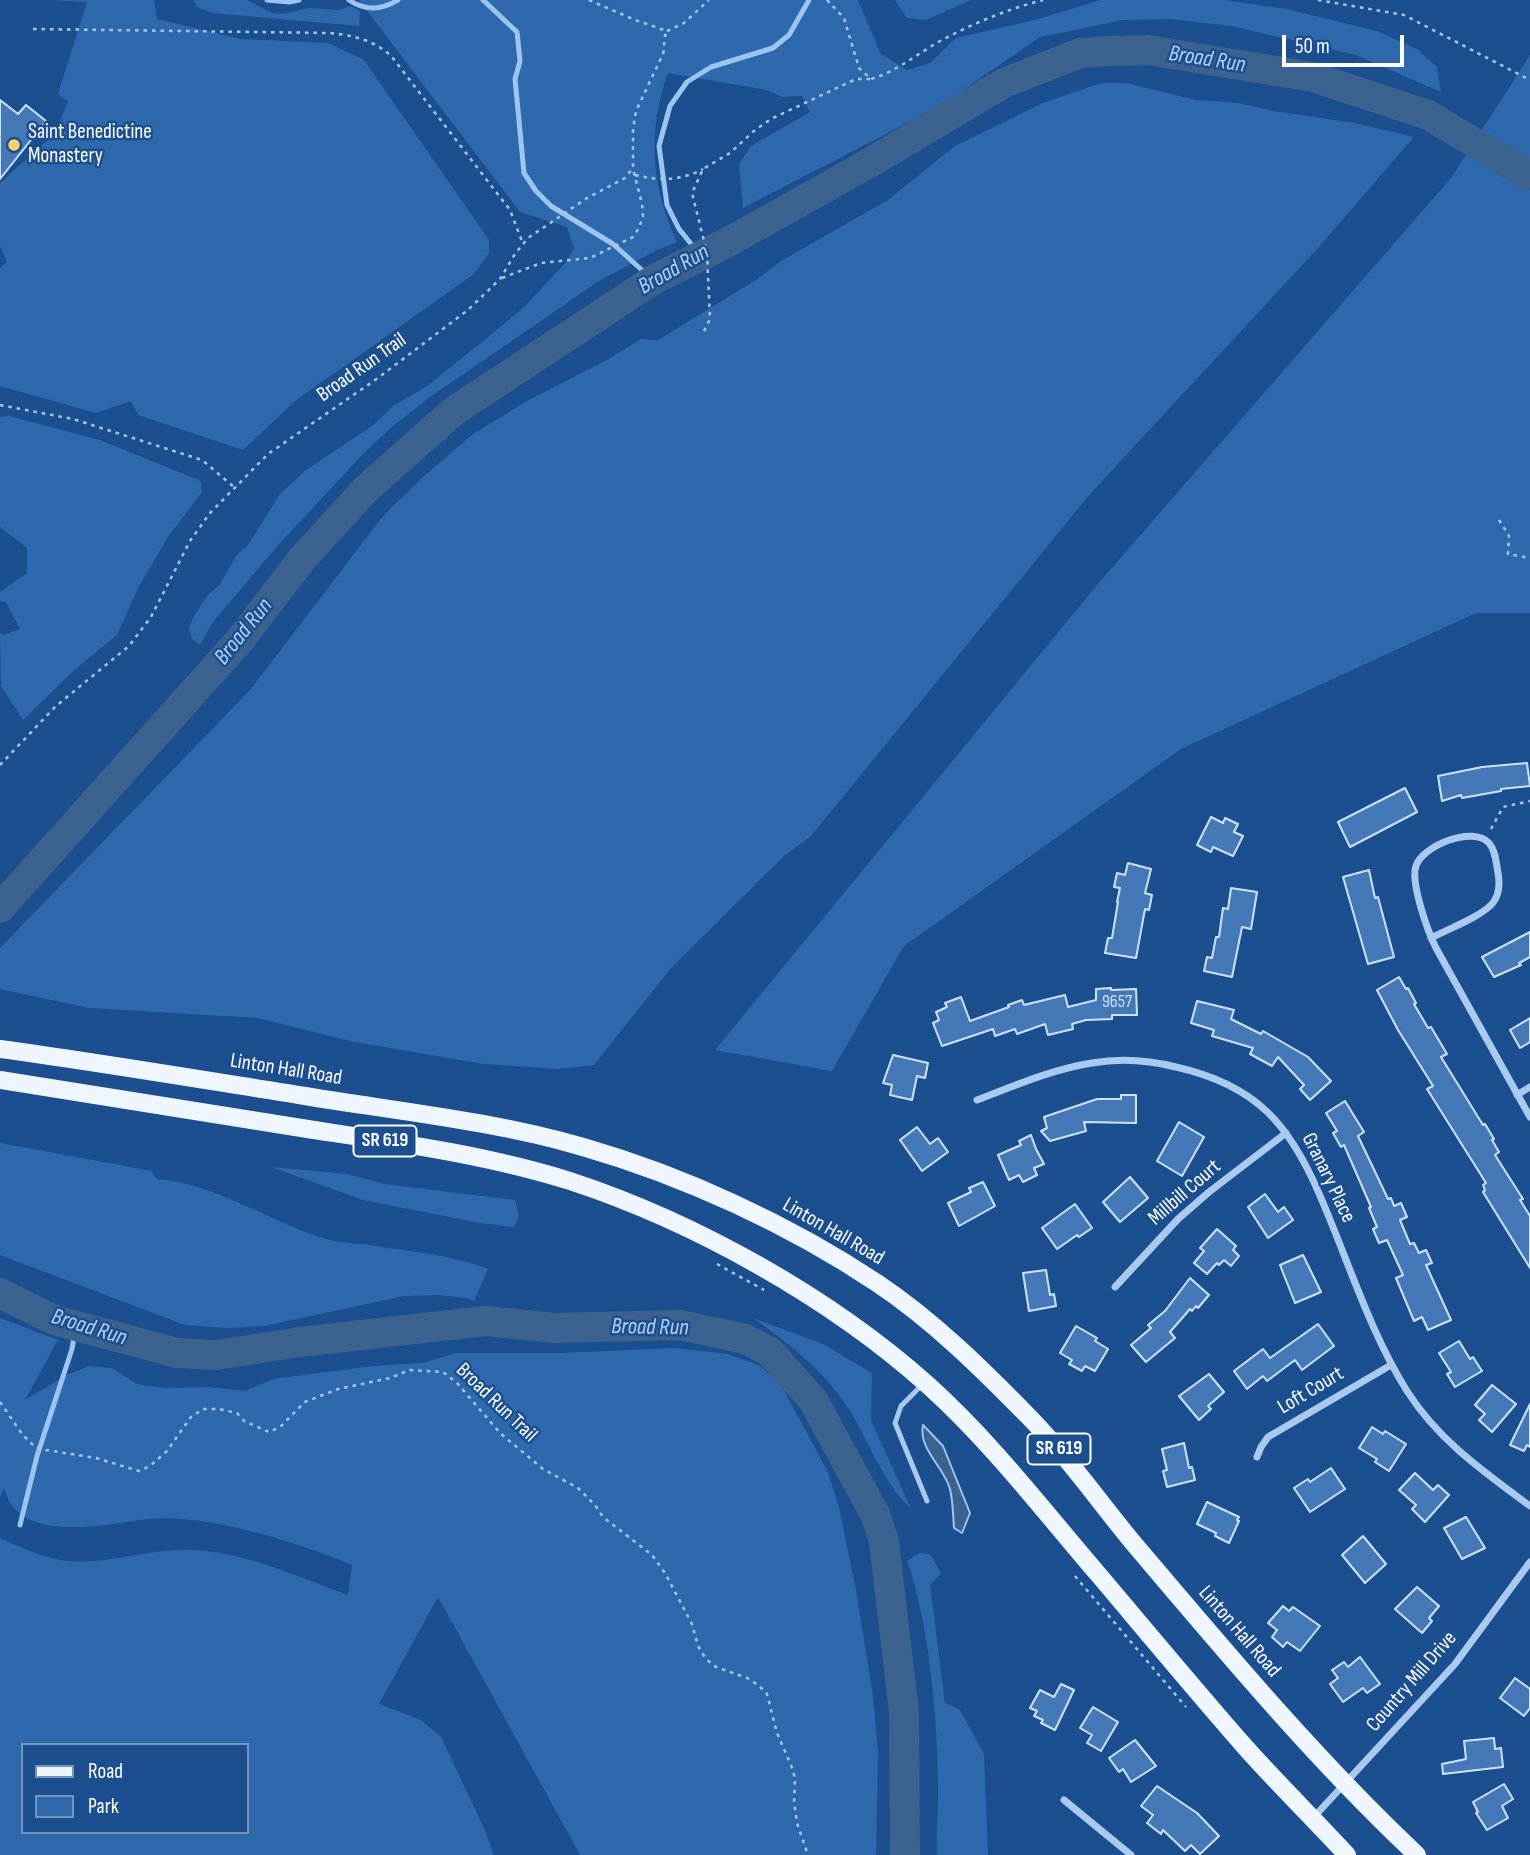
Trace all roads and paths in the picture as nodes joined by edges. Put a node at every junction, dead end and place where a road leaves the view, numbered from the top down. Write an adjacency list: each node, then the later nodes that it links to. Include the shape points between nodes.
1 (589, 0): 7 (path)
2 (709, 0): 7 (path, via 684,23)
3 (827, 0): 8 (path, via 844,18 859,68)
4 (1043, 0): 8 (path, via 940,40 887,74)
5 (1318, 0): 9 (path, via 1404,15)
6 (33, 29): 13 (path, via 330,33 375,45 393,57 510,210)
7 (667, 31): 10 (path, via 663,54 636,111)
8 (871, 79): 11 (path, via 856,79 771,120)
9 (1530, 80)
10 (633, 168): 12 (path); 13 (path, Broad Run Trail, via 616,184 587,198)
11 (703, 169): 12 (path, via 685,178 653,180); 15 (path, via 692,193 707,253 710,319)
12 (635, 175): 14 (path, via 643,216 633,237 590,258 541,263)
13 (523, 244): 14 (path, Broad Run Trail)
14 (500, 279): 17 (path, Broad Run Trail, via 468,310 378,378 268,454)
15 (704, 331)
16 (0, 405): 17 (path, via 73,419 202,460)
17 (234, 487): 20 (path, Broad Run Trail, via 190,541 151,617 129,646 56,706)
18 (1499, 520): 19 (path, via 1509,536 1508,554)
19 (1530, 558)
20 (0, 765)
21 (1530, 801): 22 (path, via 1503,807)
22 (1485, 840): 23 (street, via 1494,852 1497,895 1487,908); 23 (street, via 1463,835 1420,858 1414,874)
23 (1431, 938): 27 (street)
24 (0, 1049): 43 (main road, Linton Hall Road / SR 619, via 582,1146 772,1222 852,1266 905,1303 1030,1418 1245,1675)
25 (0, 1080): 35 (main road, SR 619, via 437,1148 570,1181 696,1232 753,1264 850,1324)
26 (1530, 1087): 27 (street)
27 (1517, 1095): 29 (street)
28 (977, 1100): 30 (street, Granary Place, via 1059,1070 1138,1060 1230,1084 1253,1099)
29 (1530, 1117)
30 (1286, 1133): 32 (street, Millbill Court, via 1178,1219); 34 (street, Granary Place, via 1320,1195)
31 (709, 1260): 33 (path)
32 (1115, 1287)
33 (766, 1291)
34 (1391, 1365): 37 (street, Loft Court, via 1268,1437); 39 (street, Granary Place, via 1425,1417 1453,1447)
35 (925, 1382): 38 (lane, via 901,1406 895,1423); 45 (main road, SR 619, via 1007,1464 1238,1739)
36 (0, 1402): 46 (path, Broad Run Trail, via 34,1446 139,1471 167,1451 191,1417 203,1409 237,1413 269,1432 305,1402 323,1394 410,1370 443,1372 500,1433 543,1469 578,1488 603,1517 652,1555 692,1624 706,1660 767,1694 796,1780 796,1823)
37 (1258, 1457)
38 (927, 1501)
39 (1530, 1506)
40 (1530, 1562): 43 (street, Country Mill Drive, via 1455,1664)
41 (1071, 1570): 42 (path)
42 (1194, 1715)
43 (1345, 1783): 45 (street, Country Mill Drive); 49 (main road, Linton Hall Road / SR 619)
44 (1064, 1800): 47 (street)
45 (1312, 1818): 48 (main road, SR 619)
46 (808, 1855)
47 (1131, 1855)
48 (1347, 1855)
49 (1417, 1855)

